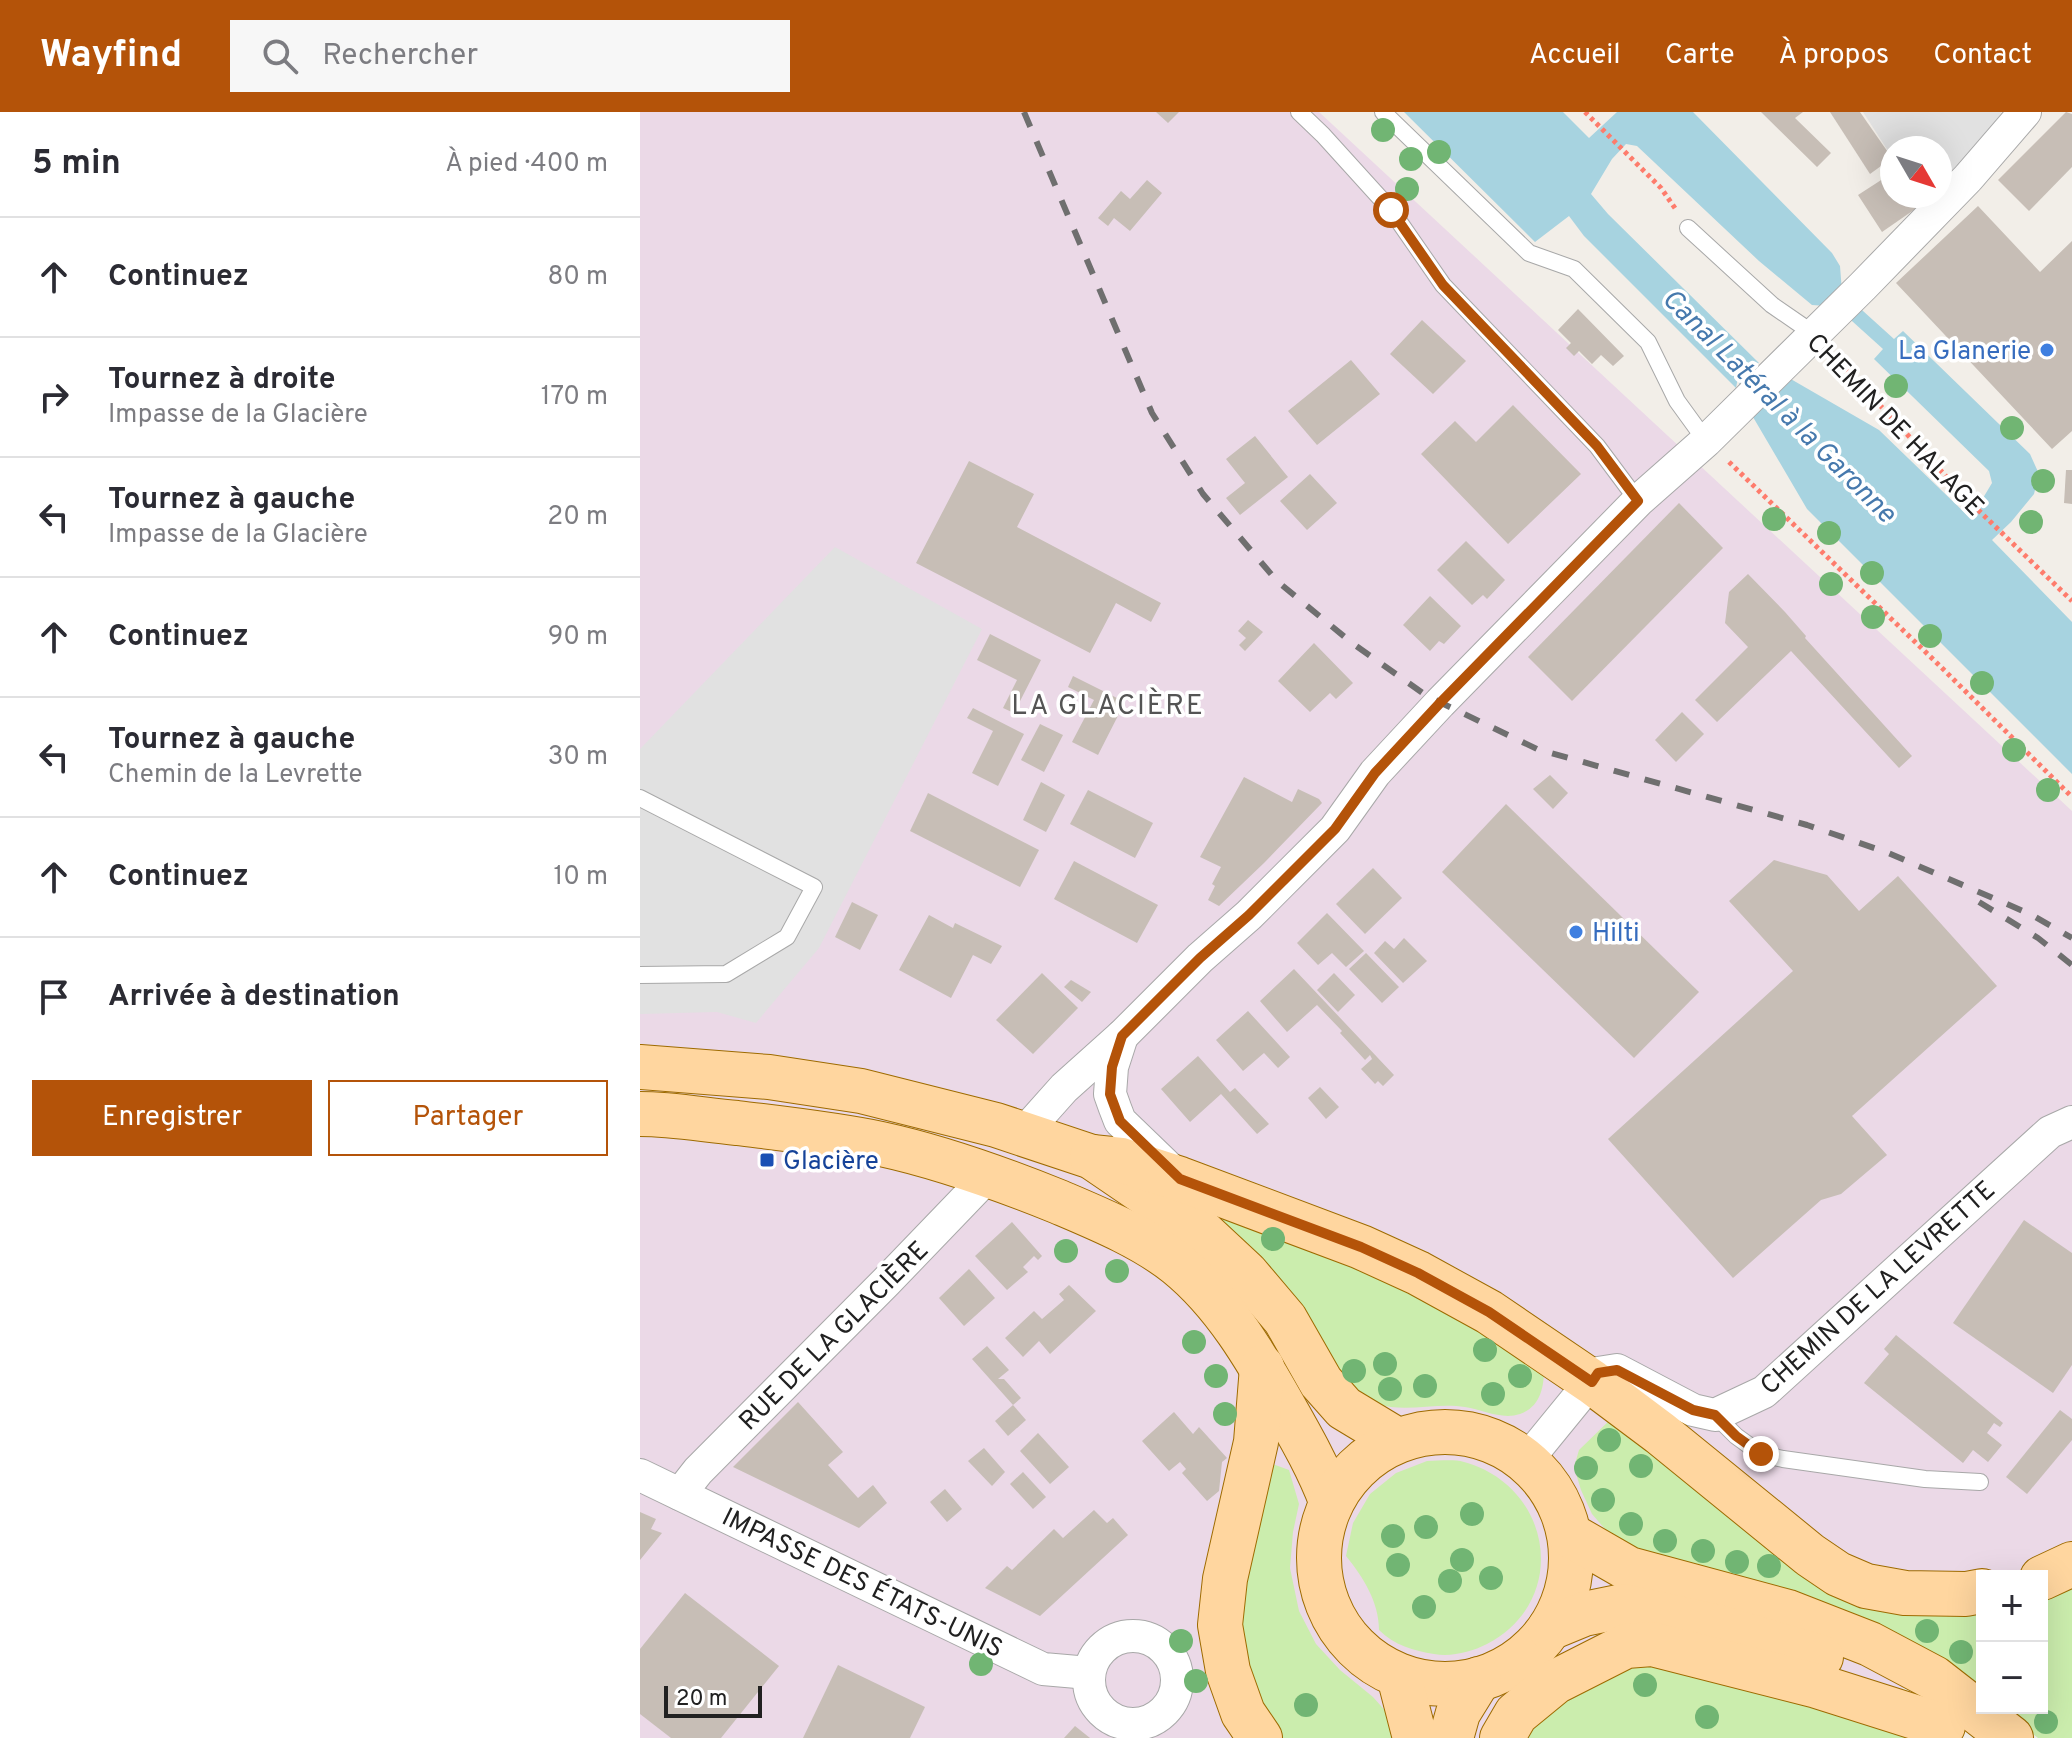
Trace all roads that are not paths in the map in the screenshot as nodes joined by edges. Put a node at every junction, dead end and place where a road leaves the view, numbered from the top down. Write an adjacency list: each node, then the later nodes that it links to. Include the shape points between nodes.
1 (1299, 112): 7 (lane, via 1391,210 1443,285 1597,446)
2 (1383, 112): 6 (lane, via 1529,253 1574,269 1648,342 1677,401)
3 (2025, 112): 5 (street, via 1968,178)
4 (1688, 228): 5 (lane, CHEMIN DE HALAGE, via 1772,305)
5 (1814, 334): 6 (street)
6 (1706, 441): 7 (street)
7 (1638, 501): 10 (street, via 1396,750 1335,829)
8 (640, 798): 9 (lane, via 814,887 787,937 726,974)
9 (640, 975)
10 (1122, 1036): 14 (street); 17 (street, via 1110,1094 1120,1121)
11 (640, 1067): 14 (main road, via 861,1091)
12 (640, 1114): 16 (main road, via 882,1144)
13 (2072, 1122): 20 (street, CHEMIN DE LA LEVRETTE, via 2050,1132 1764,1392)
14 (1023, 1134): 15 (main road)
15 (1092, 1157): 17 (main road, via 1121,1160); 21 (main road, via 1202,1232 1285,1319 1336,1400)
16 (988, 1176): 18 (main road, via 1080,1211 1177,1264 1215,1301); 25 (street, RUE DE LA GLACIÈRE)
17 (1180, 1179): 19 (main road, via 1418,1273 1489,1312)
18 (1262, 1367): 26 (main road); 37 (main road, via 1256,1442 1220,1625 1228,1671 1243,1713)
19 (1592, 1382): 20 (street, via 1598,1373 1617,1370 1693,1410); 22 (street); 30 (main road, via 1838,1574 1905,1593)
20 (1715, 1415): 24 (lane, via 1761,1454)
21 (1397, 1440): 22 (main road, via 1430,1432 1464,1432 1498,1442); 26 (main road, via 1359,1465)
22 (1527, 1460): 27 (main road, via 1554,1494)
23 (640, 1475): 25 (street, IMPASSE DES ÉTATS-UNIS)
24 (1980, 1482)
25 (680, 1494): 32 (street, IMPASSE DES ÉTATS-UNIS, via 1043,1669)
26 (1331, 1501): 33 (main road, via 1319,1541 1320,1584 1335,1623 1362,1655)
27 (1570, 1535): 31 (main road, via 1569,1578); 41 (main road, via 1629,1569 1788,1612 1870,1644 1934,1678)
28 (2072, 1564): 29 (main road)
29 (2048, 1575)
30 (1976, 1592)
31 (1550, 1628): 34 (main road, via 1507,1668); 36 (main road, via 1623,1606 1719,1627 1835,1662 1884,1686)
32 (1089, 1673): 35 (street, via 1100,1710 1123,1723); 35 (street, via 1106,1644 1122,1636 1155,1640 1168,1651 1178,1683)
33 (1399, 1676): 34 (main road, via 1425,1683); 38 (main road)
34 (1479, 1679): 39 (main road, via 1458,1713)
35 (1153, 1730)
36 (1952, 1732): 40 (main road, via 1817,1686 1652,1644 1626,1646 1555,1682 1516,1714)
37 (1260, 1738)
38 (1415, 1738)
39 (1451, 1738)
40 (1502, 1738)
41 (2011, 1738)

